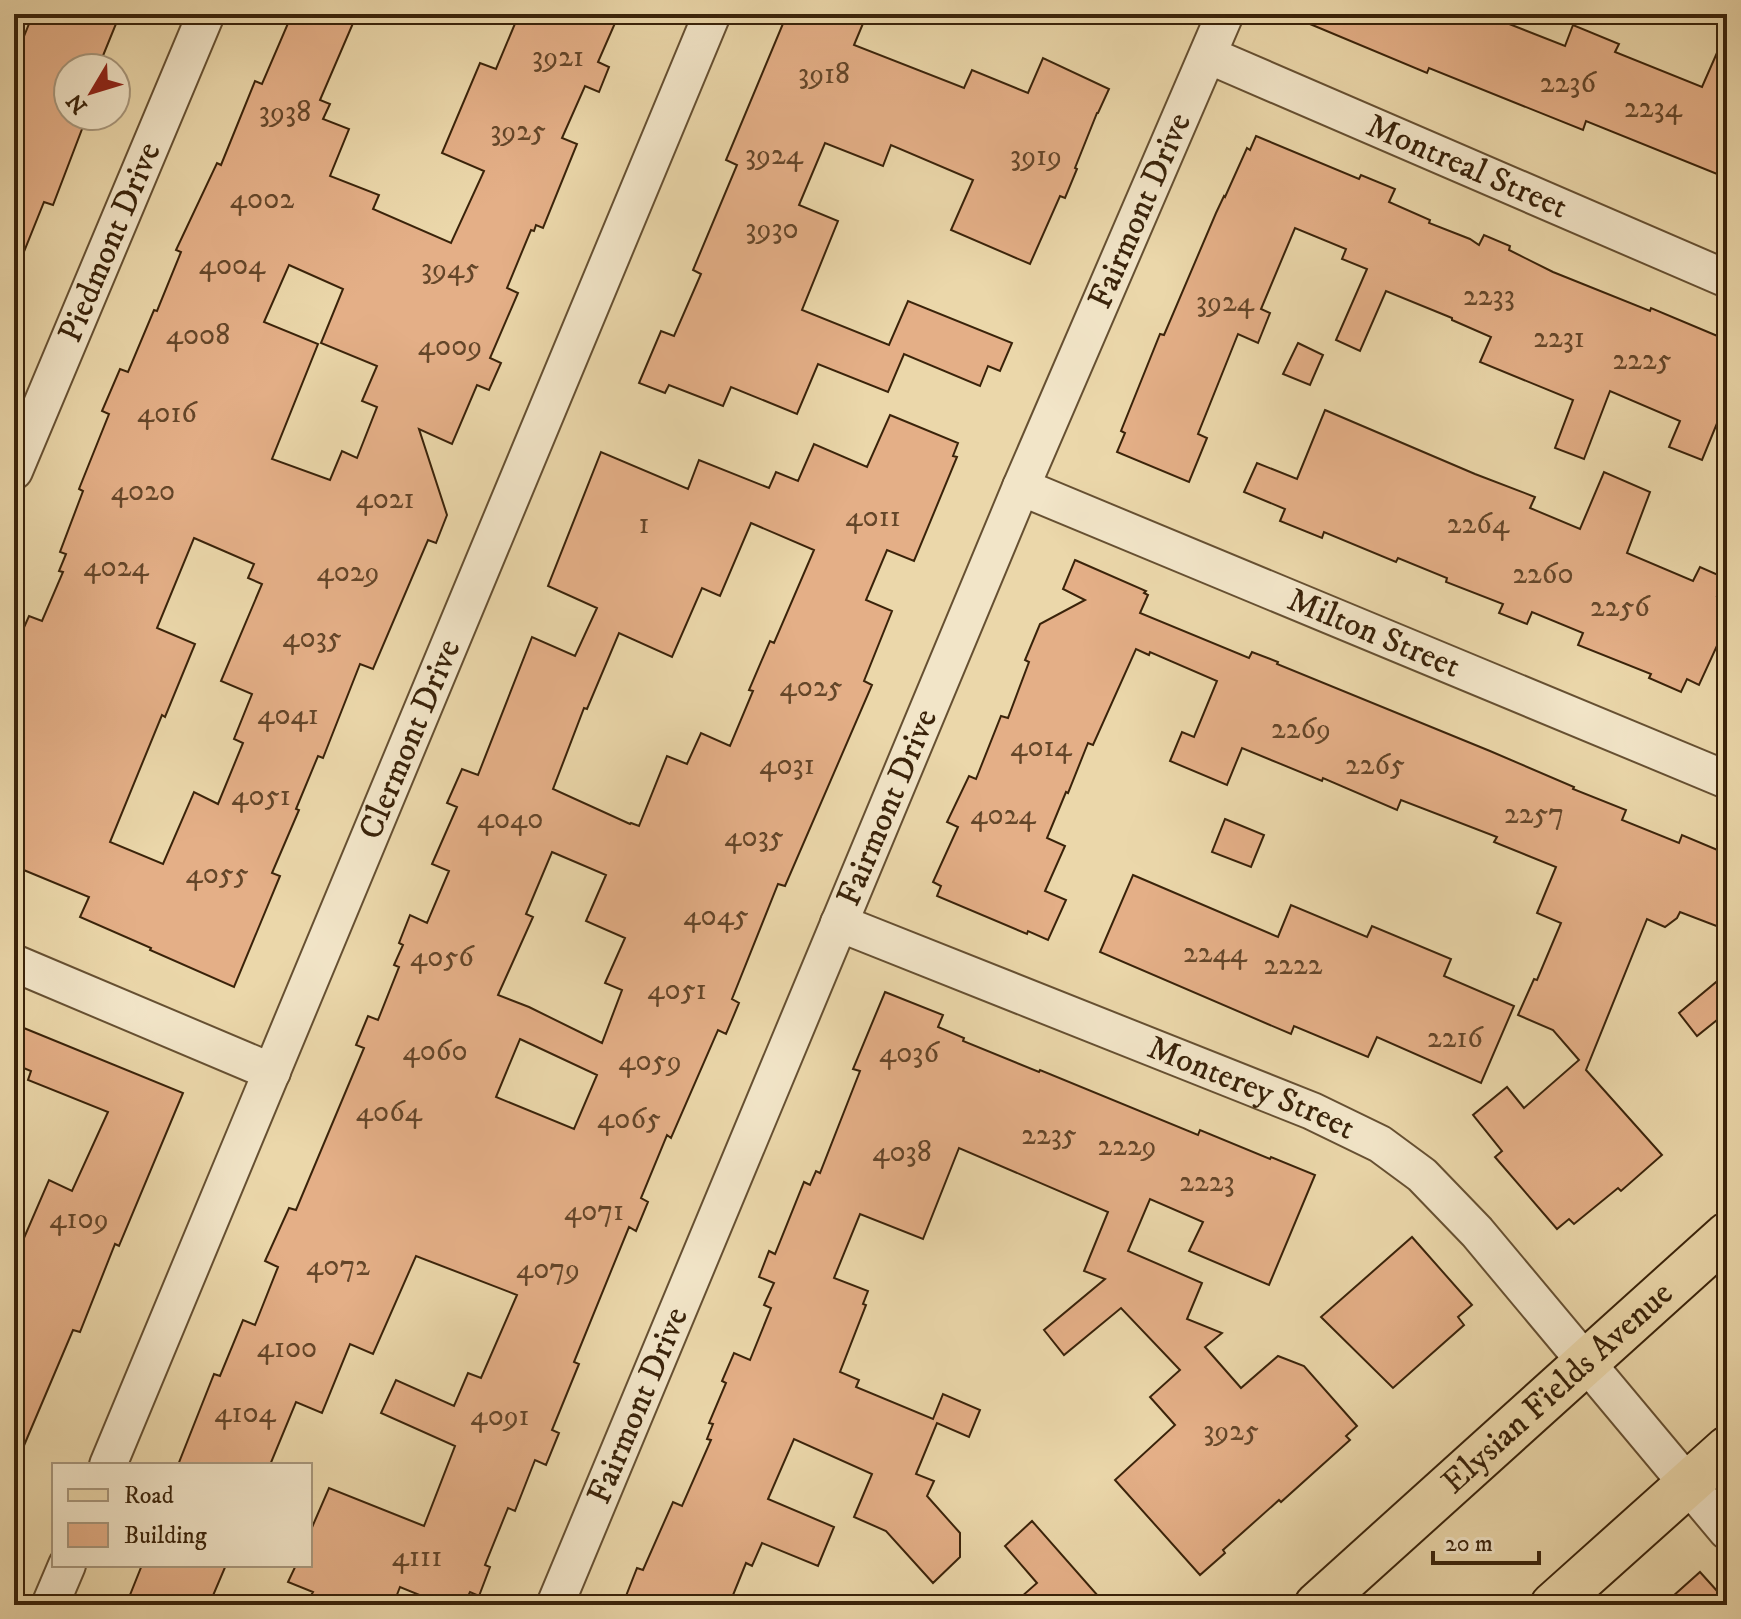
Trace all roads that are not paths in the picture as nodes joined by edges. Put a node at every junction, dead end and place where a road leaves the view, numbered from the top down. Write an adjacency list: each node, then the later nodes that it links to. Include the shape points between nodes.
1 (206, 14): 6 (street, Piedmont Drive)
2 (712, 14): 11 (street, Clermont Drive)
3 (1225, 14): 4 (street, Fairmont Drive)
4 (1208, 55): 5 (street, Montreal Street); 7 (street, Fairmont Drive)
5 (1727, 279)
6 (14, 471)
7 (1021, 487): 8 (street, Milton Street); 9 (street, Fairmont Drive)
8 (1727, 780)
9 (839, 923): 13 (street, Monterey Street, via 1312,1111 1380,1144 1422,1175 1477,1232); 20 (street, Fairmont Drive)
10 (14, 963): 11 (street)
11 (272, 1072): 15 (street, Clermont Drive)
12 (1727, 1235): 13 (main road, Elysian Fields Avenue)
13 (1586, 1364): 16 (street, Monterey Street); 21 (main road, Elysian Fields Avenue)
14 (1727, 1449): 16 (main road)
15 (109, 1463)
16 (1687, 1485): 17 (street, Monterey Street); 22 (main road)
17 (1727, 1531)
18 (66, 1567): 19 (street)
19 (50, 1605)
20 (555, 1605)
21 (1317, 1605)
22 (1553, 1605)

